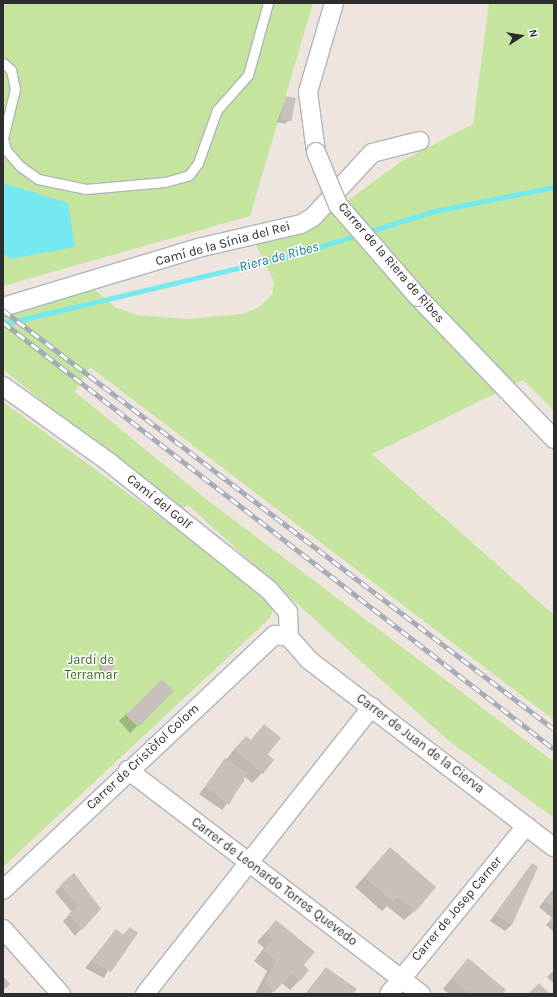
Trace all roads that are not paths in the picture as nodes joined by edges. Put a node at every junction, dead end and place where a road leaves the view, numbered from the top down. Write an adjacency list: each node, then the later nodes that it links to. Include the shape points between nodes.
1 (268, 3): 3 (lane, via 248,75 216,110 198,163 189,175 165,182 86,189 38,179 20,166 6,150 3,138 15,89 11,70)
2 (334, 3): 7 (street, Carrer de la Riera de Ribes, bridge, via 308,92 316,152 338,205 418,297)
3 (3, 63)
4 (419, 140): 5 (street, Camí de la Sínia del Rei, via 372,153 313,217 301,224 198,248)
5 (3, 307)
6 (6, 388): 8 (street, Camí del Golf, via 110,463 270,590 288,612)
7 (554, 439)
8 (289, 637): 9 (street, Carrer de Juan de la Cierva, via 308,660); 10 (street, Carrer de Cristòfol Colom, via 275,635)
9 (372, 707): 11 (street, Carrer de Juan de la Cierva); 13 (street)
10 (128, 770): 13 (street, Carrer de Leonardo Torres Quevedo); 14 (street, Carrer de Cristòfol Colom)
11 (526, 826): 12 (street, Carrer de Juan de la Cierva); 16 (street, Carrer de Josep Carner)
12 (554, 847)
13 (251, 864): 16 (street, Carrer de Leonardo Torres Quevedo); 18 (street)
14 (3, 890)
15 (3, 930): 17 (street)
16 (400, 978): 19 (street, Carrer de Josep Carner); 20 (street, Carrer de Leonardo Torres Quevedo)
17 (61, 994)
18 (145, 994)
19 (389, 994)
20 (421, 994)

